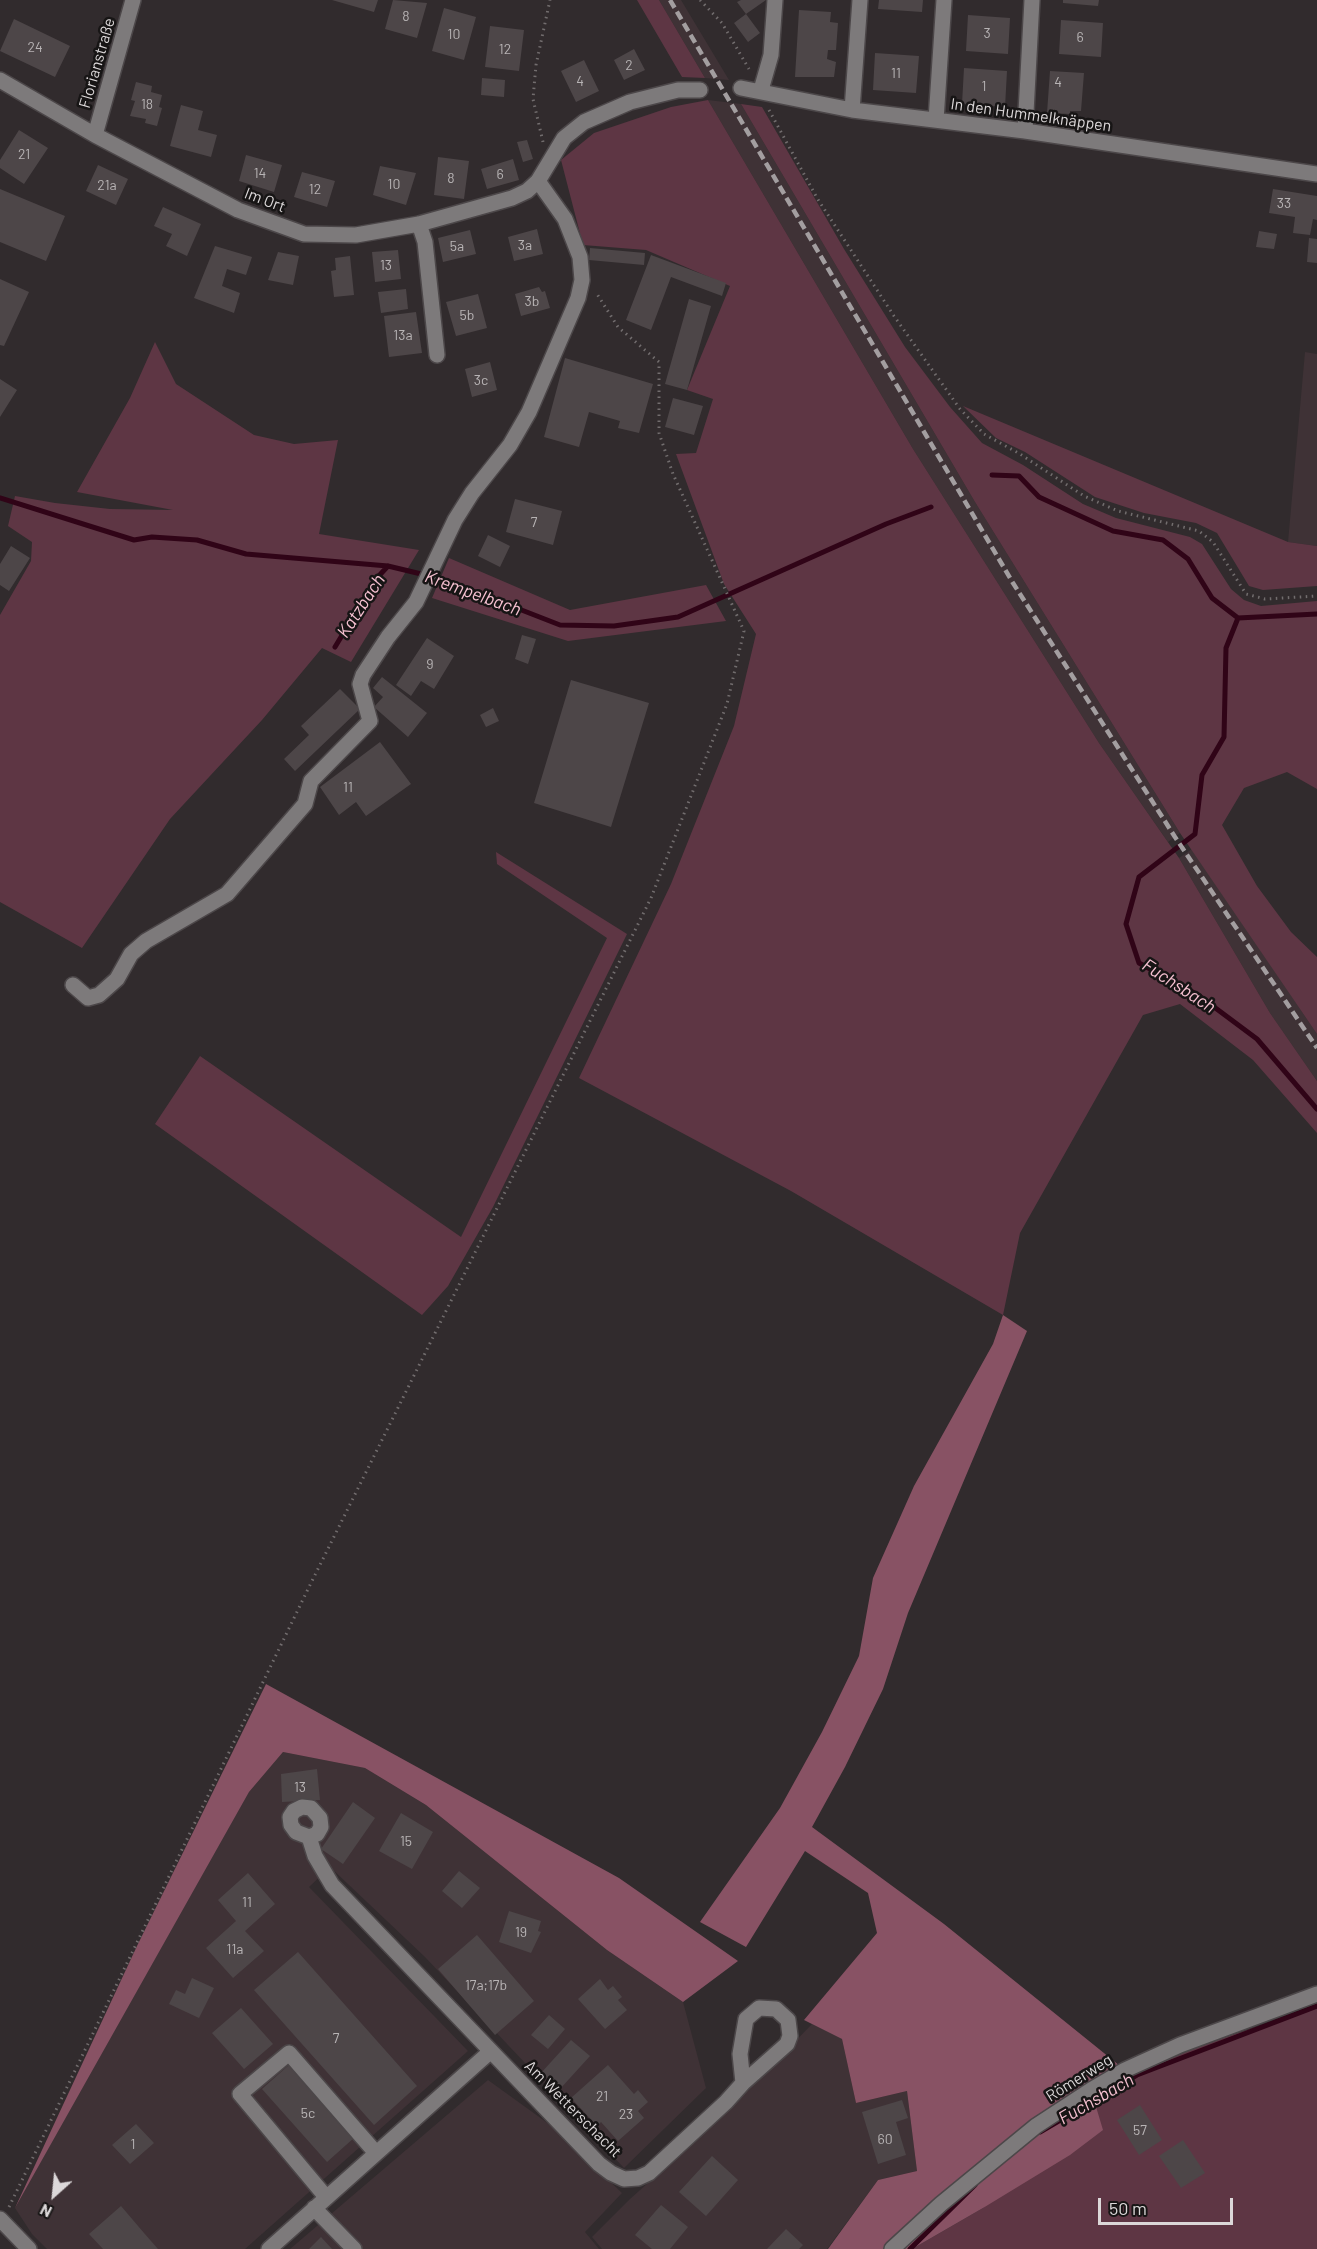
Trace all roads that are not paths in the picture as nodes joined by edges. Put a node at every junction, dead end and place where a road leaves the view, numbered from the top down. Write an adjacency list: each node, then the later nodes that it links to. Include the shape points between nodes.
1 (134, 0): 13 (street, Florianstraße)
2 (775, 0): 9 (street, via 771,55)
3 (860, 0): 10 (street)
4 (944, 0): 11 (street)
5 (1032, 0): 12 (street)
6 (0, 80): 13 (street, Im Ort)
7 (741, 88): 9 (street, In den Hummelknäppen)
8 (700, 90): 15 (street, Im Ort, via 678,90 630,102 584,122 564,138)
9 (761, 90): 10 (street, In den Hummelknäppen)
10 (852, 110): 11 (street, In den Hummelknäppen)
11 (936, 120): 12 (street, In den Hummelknäppen)
12 (1025, 131): 14 (street, In den Hummelknäppen)
13 (95, 135): 16 (street, Im Ort, via 238,210 304,234 356,235)
14 (1317, 174)
15 (538, 181): 16 (street, Im Ort, via 512,198); 18 (street, via 566,219 580,257 582,280 578,298 529,412 455,520 416,602 363,675 360,684 370,721 311,781 305,804 227,894 146,940 117,979 99,994 88,998)
16 (419, 224): 17 (street, via 425,242)
17 (437, 355)
18 (73, 985)
19 (309, 1838): 21 (street, Am Wetterschacht, via 332,1886)
20 (1317, 1994): 30 (street, Römerweg, via 1180,2045 1091,2090 1036,2126)
21 (491, 2051): 22 (street, Am Wetterschacht, via 599,2164 624,2179 649,2173); 23 (street)
22 (743, 2083): 22 (street, Am Wetterschacht, via 741,2054 746,2019 759,2008 776,2009 788,2020 787,2044)
23 (376, 2153): 24 (street); 24 (street, via 289,2053 240,2094)
24 (326, 2198): 25 (street)
25 (314, 2208): 28 (street); 29 (street)
26 (1, 2220): 27 (street)
27 (29, 2249)
28 (269, 2249)
29 (354, 2249)
30 (892, 2249)

